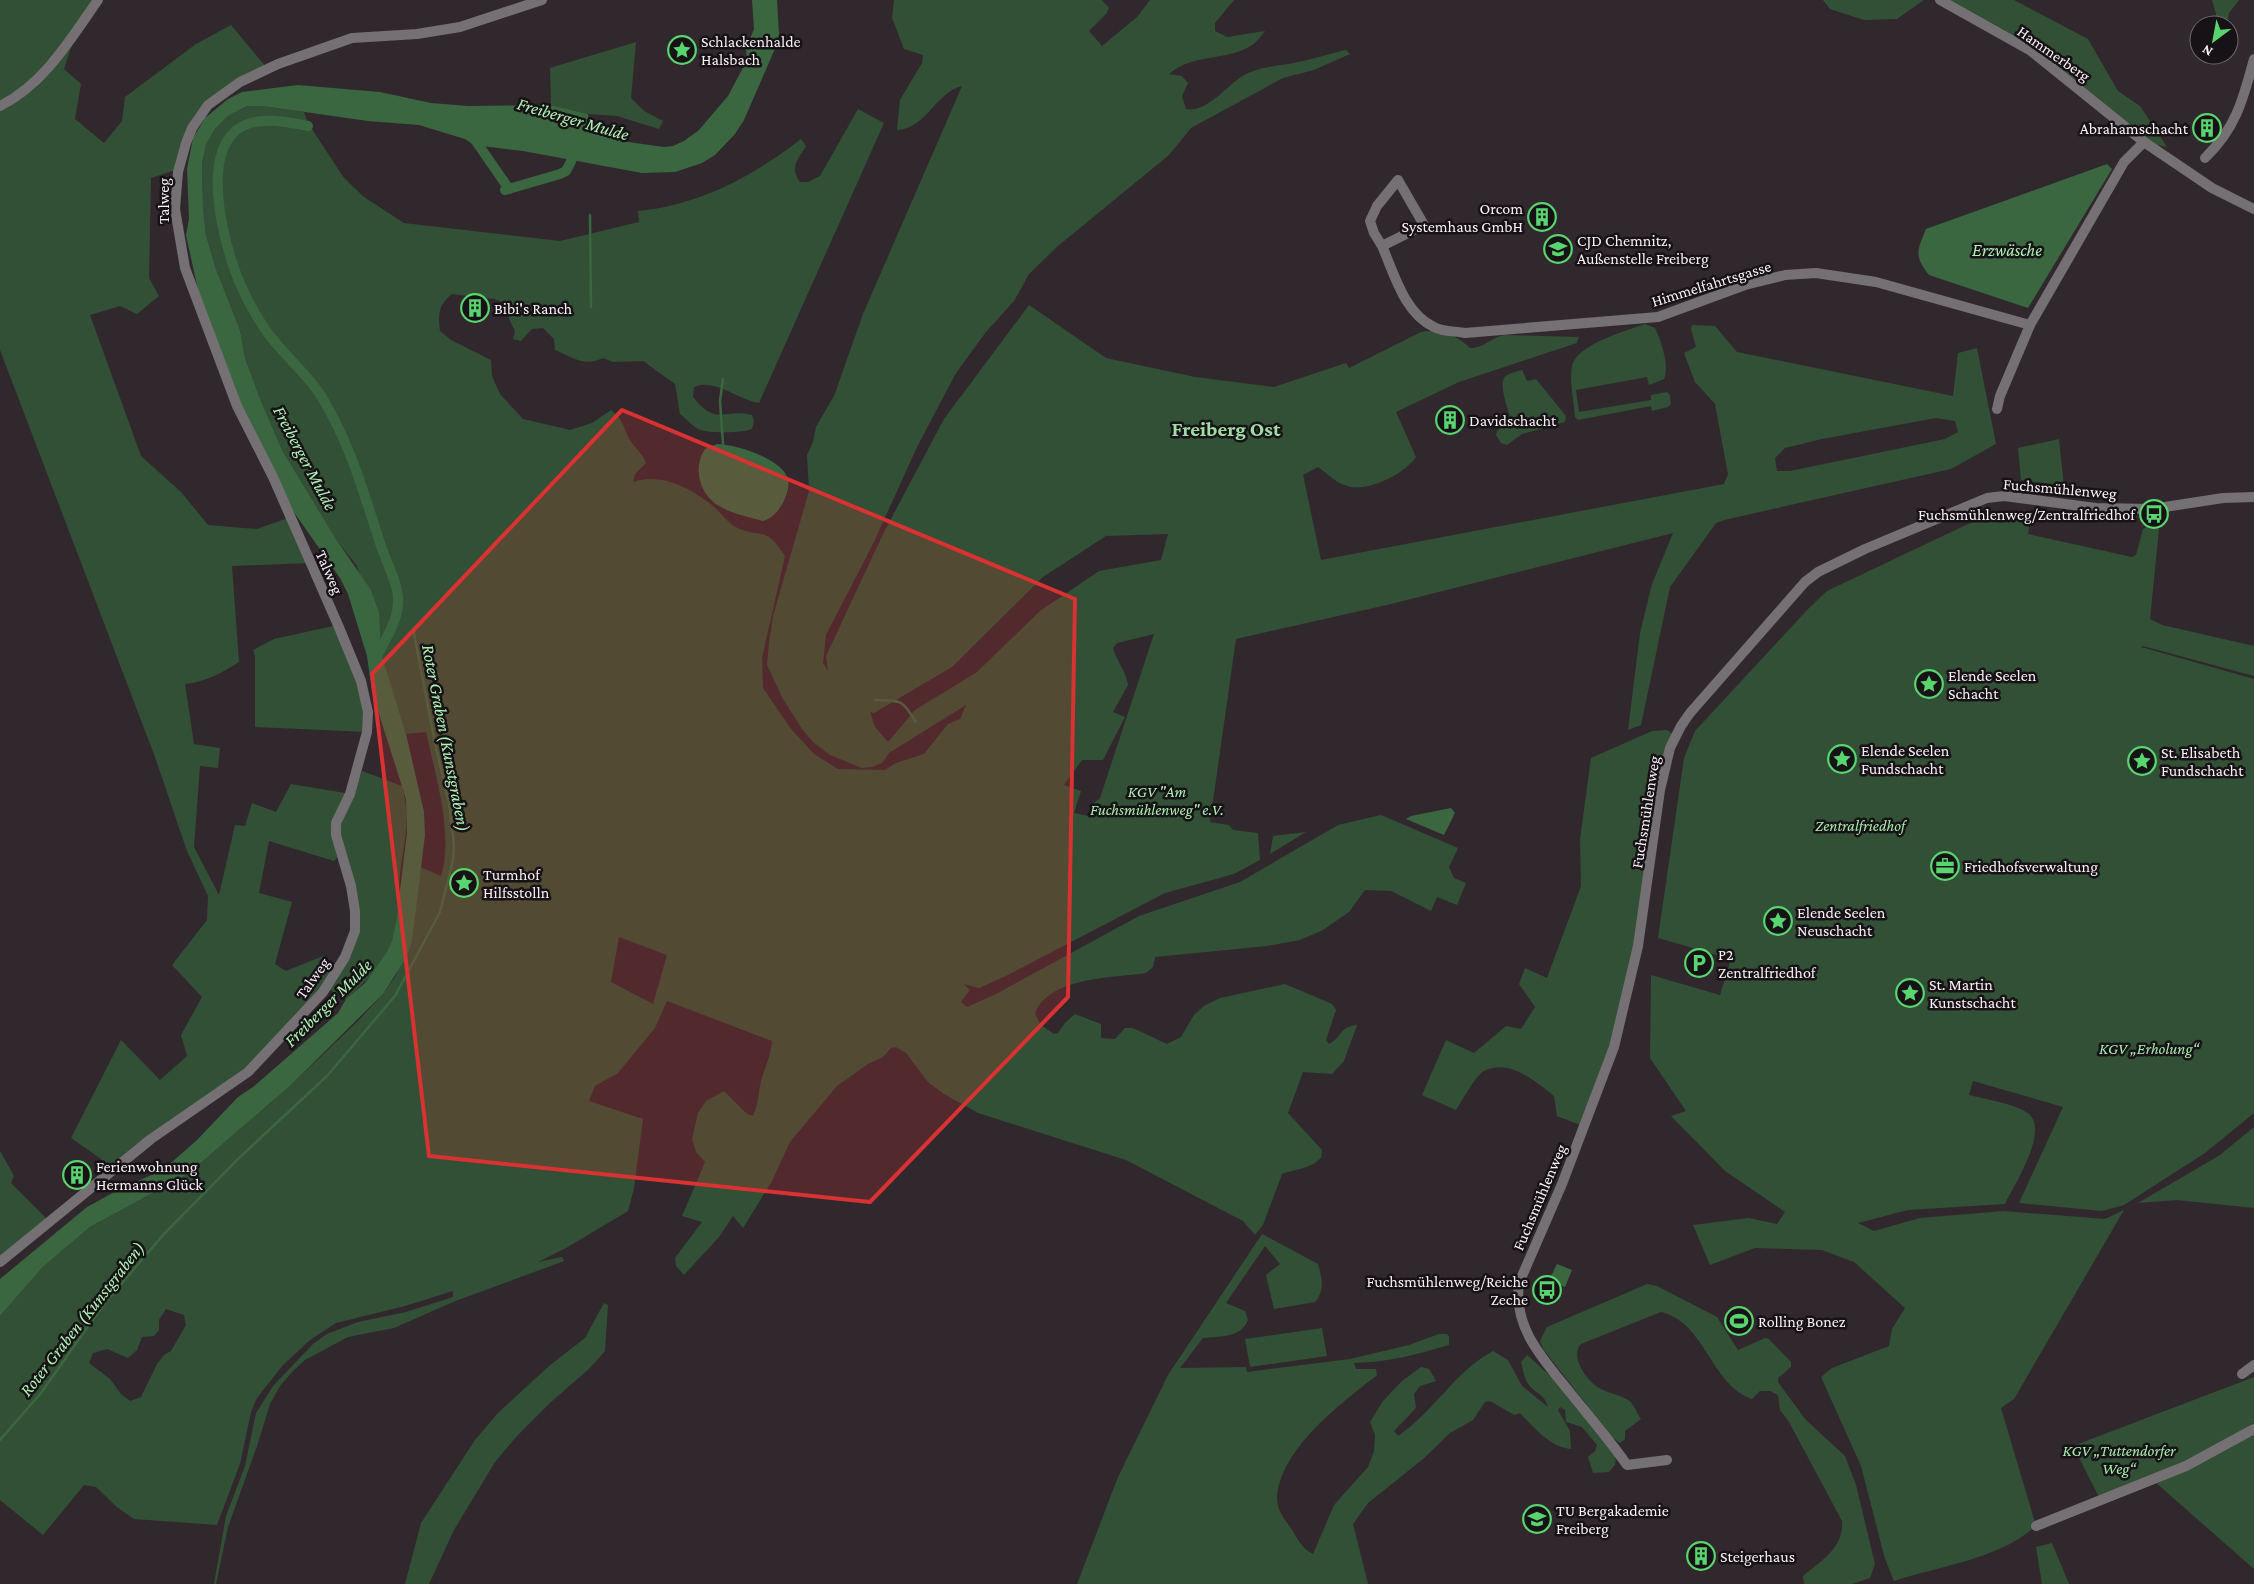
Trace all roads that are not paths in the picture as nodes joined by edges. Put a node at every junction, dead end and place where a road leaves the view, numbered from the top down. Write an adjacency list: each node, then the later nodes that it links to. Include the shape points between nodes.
1 (98, 0): 5 (street, via 32,86)
2 (542, 0): 13 (street, Talweg, via 460,27 346,40 278,64 240,82 208,105 189,135 178,172 175,200 185,268 237,406 273,477 338,625 361,681 368,712 367,732 350,794 336,823 336,834 351,886 355,931 345,957 324,992 248,1072 151,1139)
3 (1940, 0): 6 (street, Hammerberg, via 2031,50)
4 (2254, 60): 7 (street, via 2242,104 2228,133)
5 (0, 106)
6 (2144, 142): 8 (street, via 2212,188); 10 (street, via 2124,162)
7 (2205, 158)
8 (2254, 209)
9 (1382, 246): 9 (street, Himmelfahrtsgasse, via 1424,225 1398,180 1377,206 1370,221); 10 (street, Himmelfahrtsgasse, via 1408,303 1421,319 1435,328 1465,333 1658,317 1745,285 1785,275 1816,273 1876,282)
10 (2030, 326): 11 (street)
11 (1996, 409)
12 (2254, 496): 17 (street, Fuchsmühlenweg, via 2152,509 2096,508 2004,496 1986,498 1952,511 1856,553 1812,577 1681,726 1670,748 1660,790 1640,936 1614,1047 1566,1176 1517,1293 1521,1319 1541,1358 1627,1465)
13 (0, 1262)
14 (2254, 1366): 15 (street)
15 (2242, 1374)
16 (2254, 1429): 18 (street, via 2186,1466)
17 (1667, 1460)
18 (2036, 1526)

